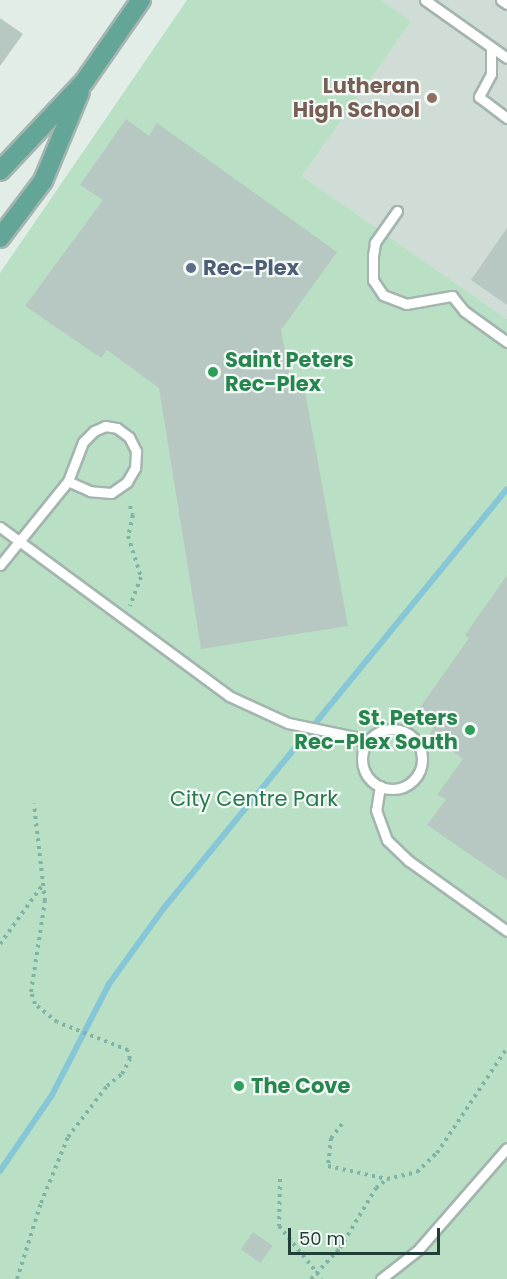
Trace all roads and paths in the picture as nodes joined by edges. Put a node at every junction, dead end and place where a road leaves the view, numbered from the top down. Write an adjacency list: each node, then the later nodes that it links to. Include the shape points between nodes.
1 (141, 0): 7 (main road)
2 (426, 0): 5 (lane)
3 (501, 0): 4 (lane)
4 (507, 4)
5 (491, 47): 6 (lane); 8 (lane, via 491,74 479,97)
6 (507, 58)
7 (84, 82): 9 (main road); 11 (main road, via 43,181)
8 (507, 118)
9 (0, 171)
10 (397, 211): 12 (lane, via 375,243 373,255 374,280 383,295 406,304 455,297 464,311)
11 (0, 238)
12 (507, 342)
13 (68, 481): 13 (lane, via 90,491 111,493 127,482 135,468 136,451 129,437 117,428 105,426 94,431 83,442); 16 (lane)
14 (130, 506): 18 (path, via 133,515 128,536 141,577)
15 (0, 527): 16 (lane)
16 (18, 542): 17 (lane); 19 (lane, via 229,696 288,723)
17 (0, 565)
18 (130, 607)
19 (367, 744): 20 (lane, via 363,768); 20 (lane, via 376,734 394,729 412,737 421,753 418,773 412,781 394,789)
20 (380, 786): 23 (lane, via 376,810 387,840 409,861)
21 (34, 804): 22 (path)
22 (45, 882): 24 (path); 31 (path, via 31,992 42,1013 128,1050 129,1059 122,1074 107,1086 68,1137)
23 (507, 930)
24 (0, 944)
25 (507, 1048): 29 (path, via 437,1153 417,1172)
26 (342, 1124): 29 (path, via 331,1138 328,1166)
27 (507, 1148): 34 (lane, via 425,1242)
28 (280, 1179): 30 (path, via 279,1226)
29 (387, 1179): 30 (path, via 376,1188 340,1248)
30 (318, 1274): 32 (path); 33 (path)
31 (16, 1279)
32 (311, 1279)
33 (322, 1279)
34 (381, 1279)

